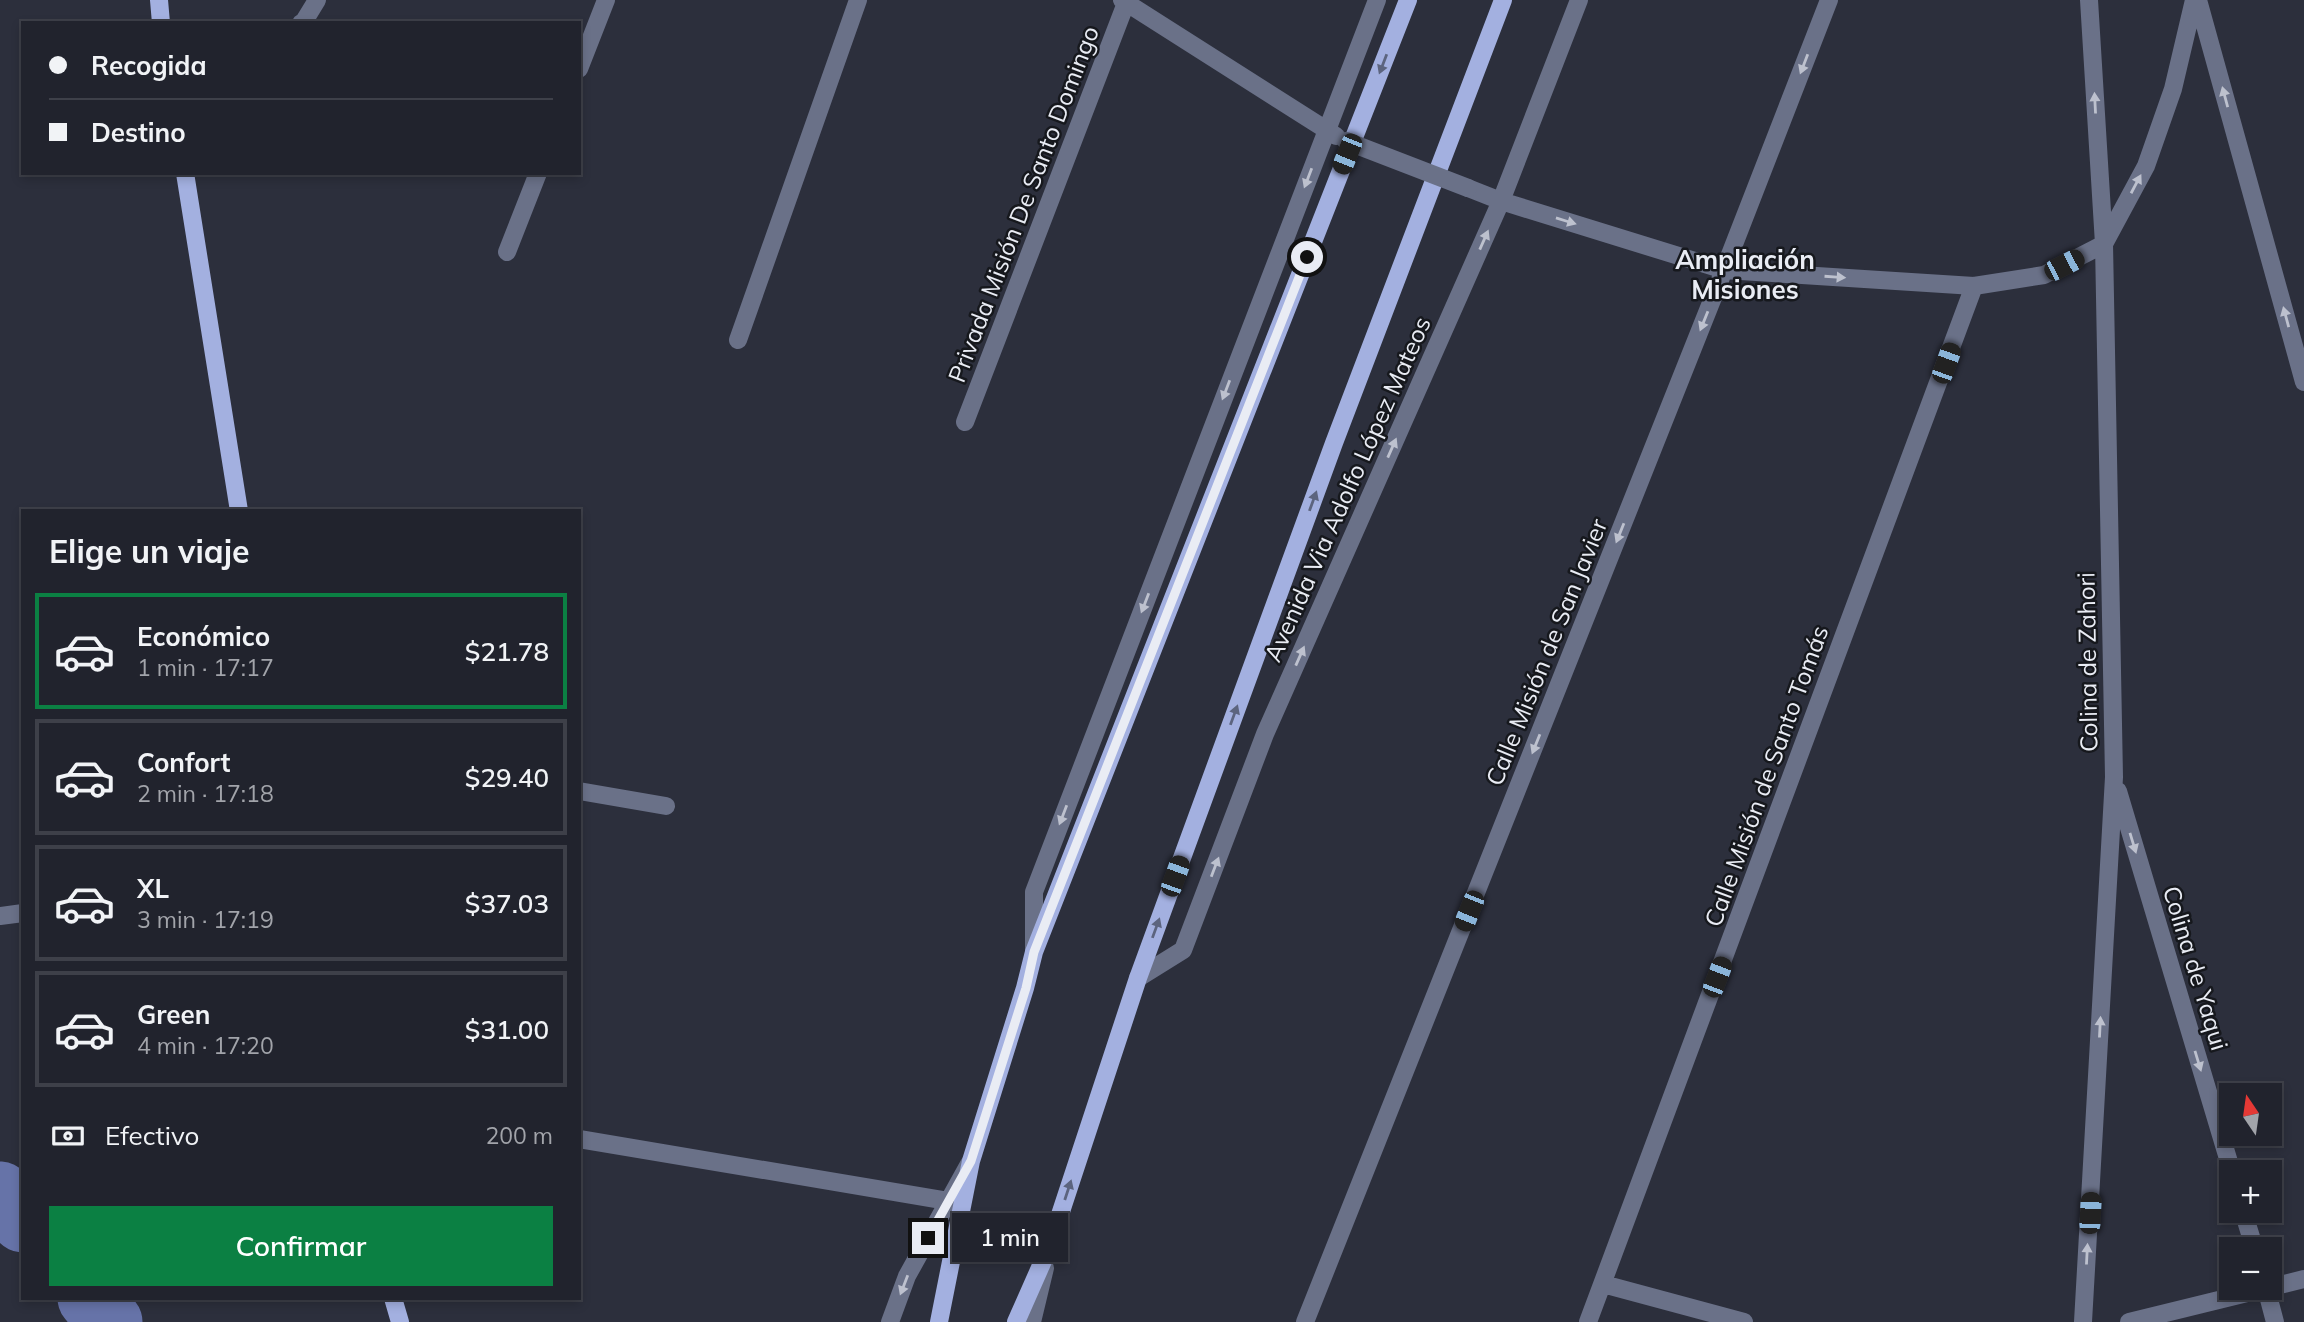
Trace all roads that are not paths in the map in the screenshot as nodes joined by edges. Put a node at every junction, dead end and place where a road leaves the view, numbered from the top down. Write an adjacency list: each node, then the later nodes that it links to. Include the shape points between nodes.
1 (159, 0): 13 (main road)
2 (317, 0): 14 (street)
3 (606, 0): 15 (street)
4 (858, 0): 24 (street)
5 (1377, 0): 16 (street)
6 (1408, 0): 33 (main road, one-way to 33)
7 (1503, 0): 34 (main road, Avenida Via Adolfo López Mateos, one-way to 7)
8 (1579, 0): 19 (street, Avenida Via Adolfo López Mateos)
9 (1829, 0): 22 (street, Calle Misión de San Javier, one-way to 22)
10 (2089, 0): 20 (street, Colina de Zahori, one-way to 10)
11 (2196, 0): 20 (street, one-way to 11, via 2146,166 2173,89); 25 (street, one-way to 11)
12 (1124, 2): 16 (street); 26 (street, Privada Misión De Santo Domingo)
13 (161, 21)
14 (303, 21)
15 (581, 64)
16 (1326, 131): 19 (street, bridge); 33 (street, one-way to 33, via 1034,892)
17 (185, 175): 27 (main road)
18 (537, 175): 21 (street)
19 (1501, 201): 22 (street, one-way to 22); 34 (street, Avenida Via Adolfo López Mateos, one-way to 19, via 1183,950 1265,734)
20 (2104, 244): 23 (street, via 2043,275); 28 (street, Colina de Zahori)
21 (507, 252)
22 (1724, 270): 23 (street, one-way to 23); 51 (street, Calle Misión de San Javier, one-way to 51)
23 (1974, 286): 41 (street, Calle Misión de Santo Tomás)
24 (738, 340)
25 (2304, 383)
26 (965, 422)
27 (239, 509)
28 (2114, 777): 36 (street, Colina de Yaqui, one-way to 36); 54 (street, Colina de Zahori, one-way to 28)
29 (581, 792): 30 (street)
30 (666, 806)
31 (21, 913): 32 (street)
32 (0, 916)
33 (1034, 952): 37 (main road)
34 (1138, 978): 39 (main road, Avenida Via Adolfo López Mateos, one-way to 34)
35 (581, 1139): 38 (street)
36 (2228, 1160)
37 (971, 1161): 38 (street); 48 (main road)
38 (948, 1201): 47 (street, one-way to 47, via 907,1276)
39 (1050, 1245): 49 (main road, Avenida Via Adolfo López Mateos); 50 (street)
40 (2304, 1279): 42 (street)
41 (1603, 1284): 52 (street, Calle Misión de Santo Tomás); 53 (street)
42 (2282, 1284)
43 (394, 1300): 46 (main road)
44 (2219, 1300): 55 (street)
45 (2269, 1300): 56 (street)
46 (400, 1322)
47 (890, 1322)
48 (939, 1322)
49 (1016, 1322)
50 (1032, 1322)
51 (1305, 1322)
52 (1588, 1322)
53 (1744, 1322)
54 (2083, 1322)
55 (2129, 1322)
56 (2275, 1322)

